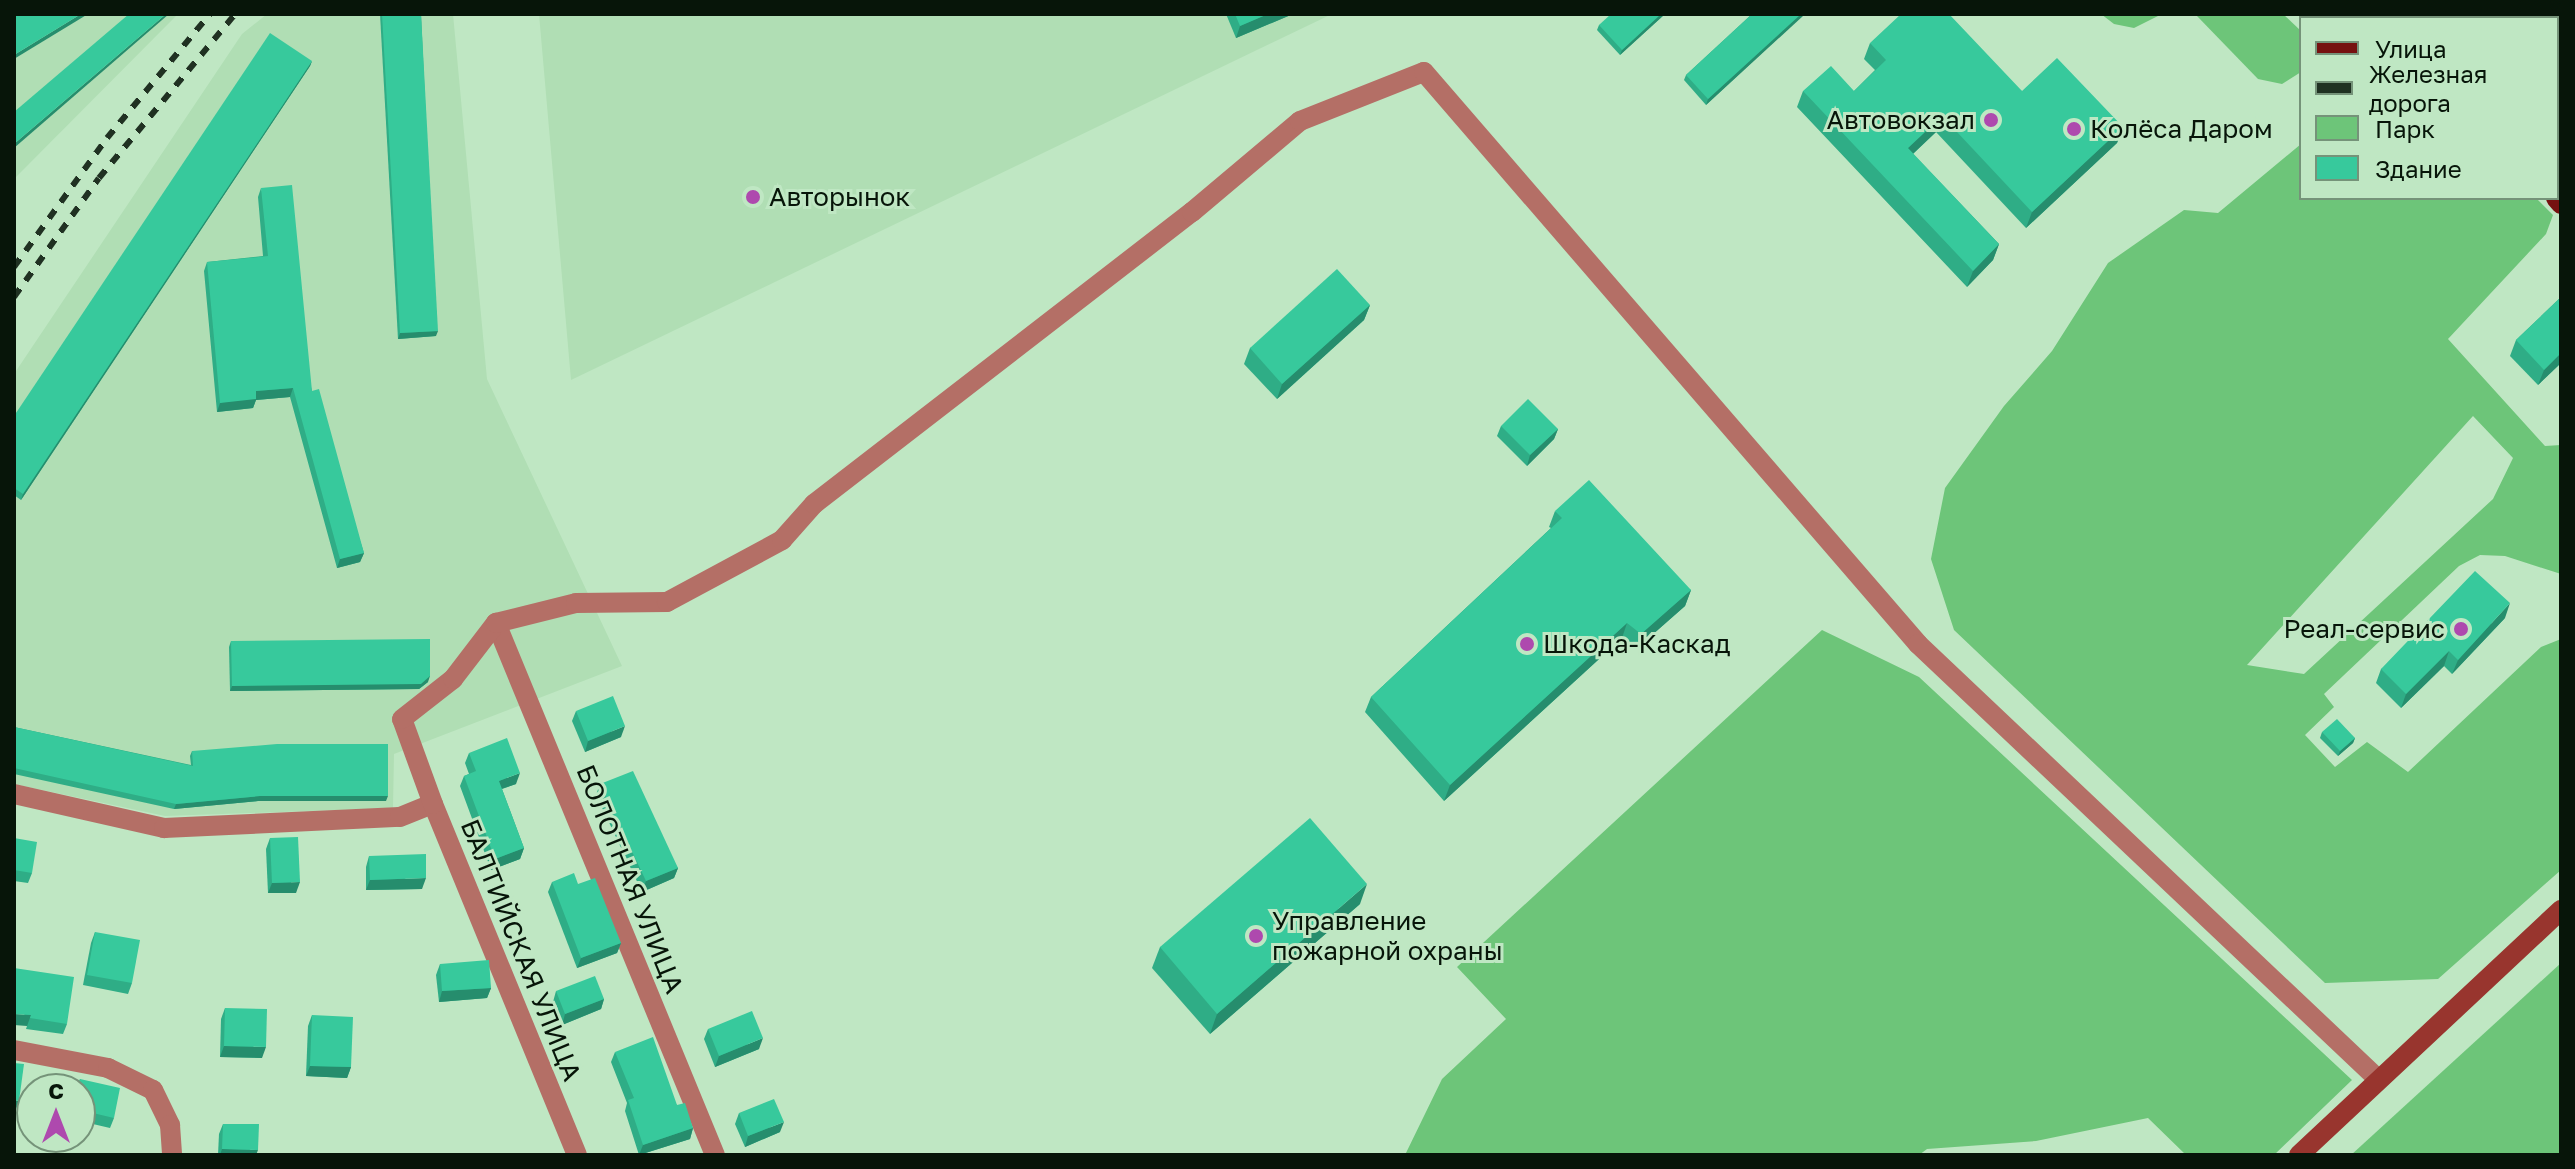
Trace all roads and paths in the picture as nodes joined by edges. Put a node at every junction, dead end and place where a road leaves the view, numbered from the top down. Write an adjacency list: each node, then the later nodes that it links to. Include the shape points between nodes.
1 (496, 623): 3 (street, via 453,679 402,719); 6 (street, via 576,603 667,602 782,540 814,504 1192,212 1300,121 1424,72 1918,644); 9 (street, БОЛОТНАЯ УЛИЦА)
2 (14, 794): 3 (street, БАЛТИЙСКАЯ УЛИЦА, via 164,828 400,817)
3 (433, 804): 8 (street, БАЛТИЙСКАЯ УЛИЦА)
4 (2561, 910): 6 (main road)
5 (14, 1050): 7 (street, via 108,1068 153,1090 170,1125)
6 (2378, 1079): 10 (main road)
7 (172, 1155)
8 (577, 1155)
9 (715, 1155)
10 (2299, 1155)

